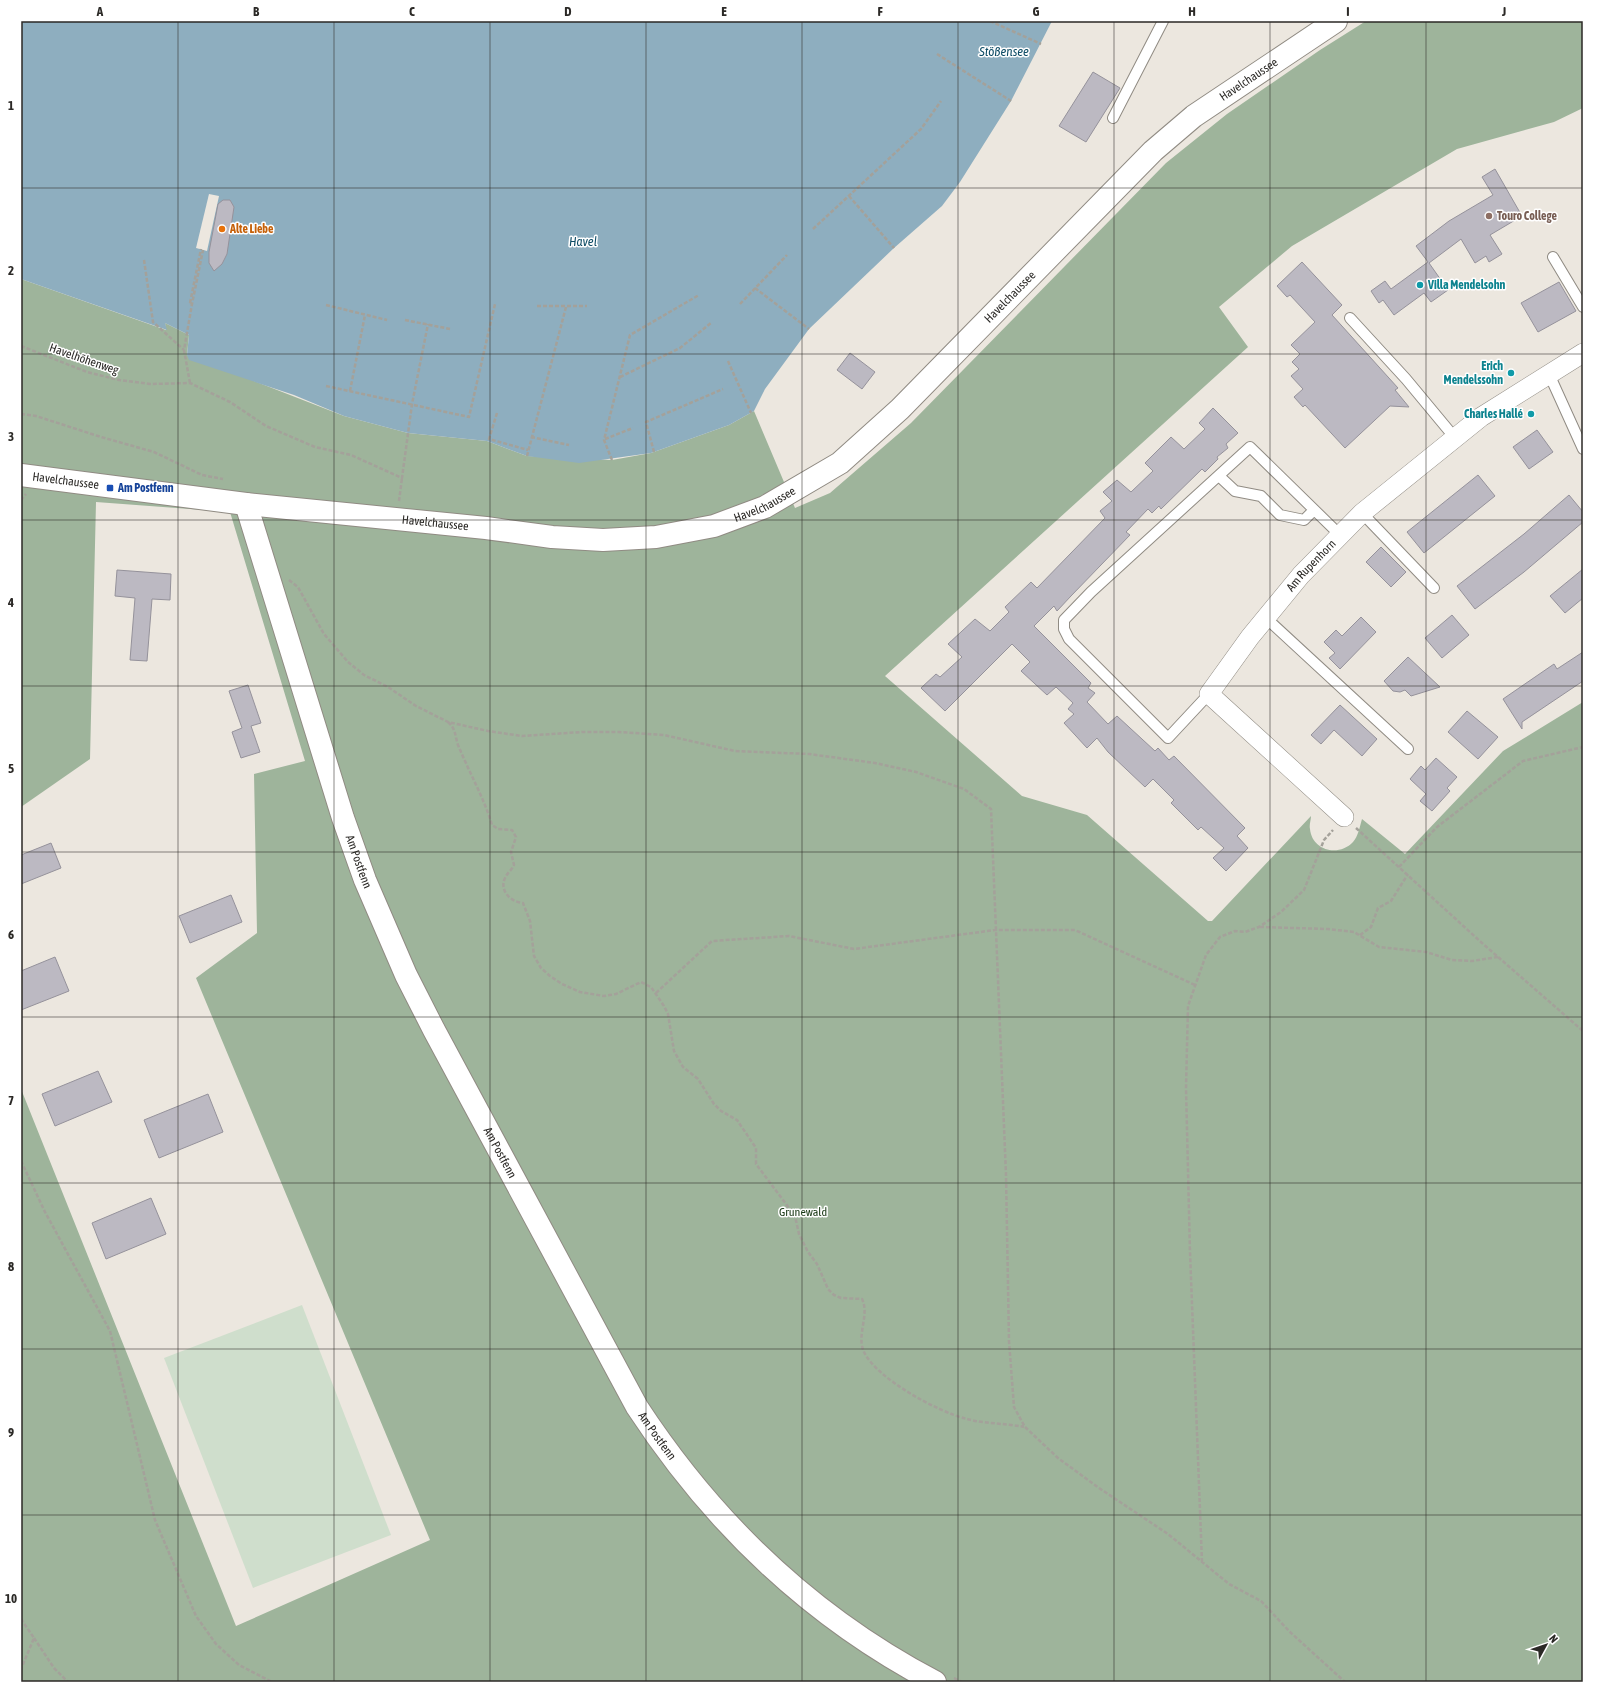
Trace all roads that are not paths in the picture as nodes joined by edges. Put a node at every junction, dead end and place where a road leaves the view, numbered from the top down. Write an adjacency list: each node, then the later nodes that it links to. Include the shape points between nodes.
1 (1163, 21): 3 (lane)
2 (1336, 21): 13 (street, Havelchaussee, via 1194,116 1153,151 900,409 840,463 765,507 714,526 656,537 603,540 552,537)
3 (1113, 118)
4 (1553, 257): 5 (lane)
5 (1583, 307)
6 (1350, 318): 9 (lane)
7 (1583, 353): 8 (street, Am Rupenhorn)
8 (1549, 374): 9 (street, Am Rupenhorn, via 1481,417); 10 (lane)
9 (1455, 438): 15 (street, Am Rupenhorn)
10 (1583, 449)
11 (21, 475): 13 (street, Havelchaussee)
12 (1219, 476): 14 (lane, via 1235,491 1261,496 1280,515 1304,520); 14 (lane, via 1250,447); 19 (lane, via 1091,592 1064,620 1064,629 1069,639 1168,738)
13 (246, 504): 22 (street, Am Postfenn, via 343,818 406,975 637,1407 696,1489 765,1561 810,1601 868,1643)
14 (1314, 510): 16 (lane)
15 (1362, 513): 16 (street, Am Rupenhorn); 17 (lane)
16 (1340, 535): 18 (street, Am Rupenhorn, via 1301,575)
17 (1434, 588)
18 (1266, 618): 19 (street, Am Rupenhorn); 20 (lane)
19 (1209, 694): 21 (street)
20 (1408, 749)
21 (1344, 817)
22 (943, 1679)

